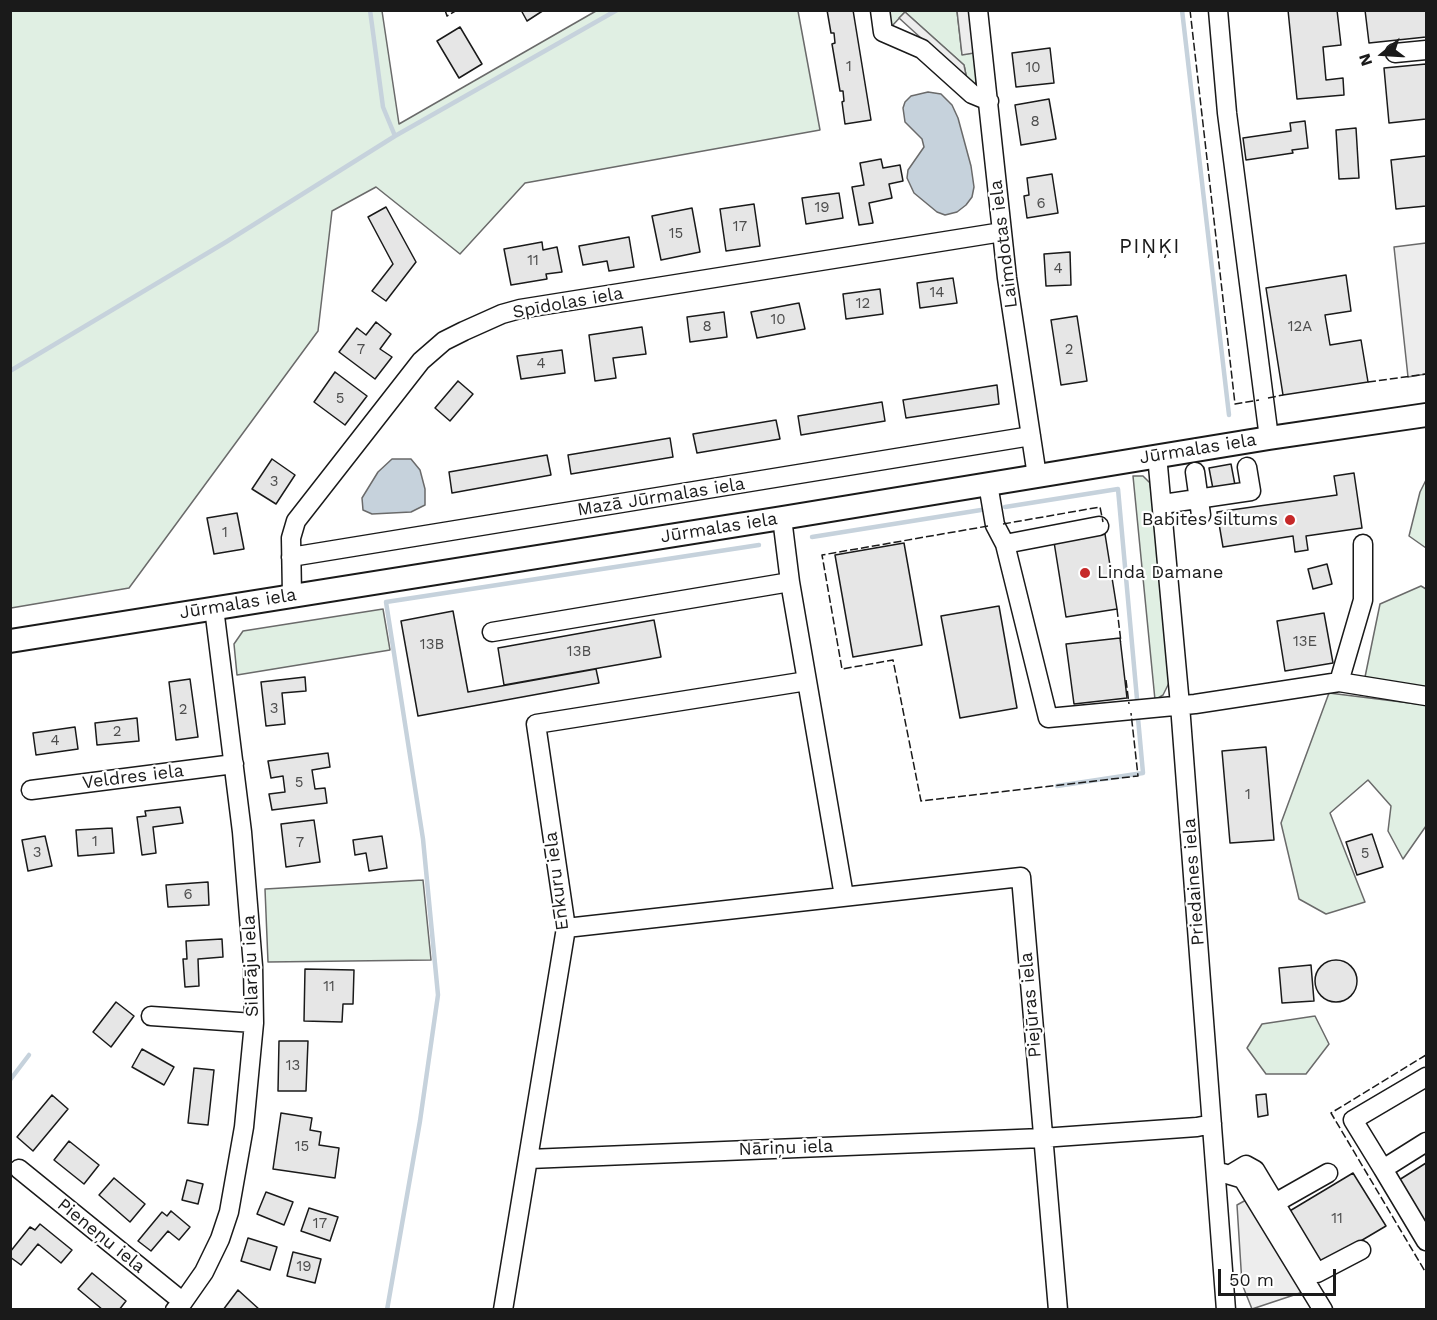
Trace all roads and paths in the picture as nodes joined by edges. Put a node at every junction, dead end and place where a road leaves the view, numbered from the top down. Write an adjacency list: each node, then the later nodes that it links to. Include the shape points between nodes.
1 (880, 10): 6 (street, via 883,32 922,49 972,94)
2 (978, 10): 6 (street, Laimdotas iela)
3 (1218, 10): 10 (street, via 1227,113)
4 (1426, 50): 5 (street)
5 (1395, 53)
6 (988, 102): 7 (street, Laimdotas iela)
7 (1002, 232): 9 (street, Laimdotas iela); 22 (street, Spīdolas iela, via 520,309 464,331 444,341 421,361 296,521)
8 (1426, 416): 10 (main road, Jūrmalas iela)
9 (1031, 436): 14 (street, Laimdotas iela); 22 (street, Mazā Jūrmalas iela)
10 (1269, 438): 11 (main road, Jūrmalas iela)
11 (1157, 455): 14 (main road, Jūrmalas iela); 16 (street, Priedaines iela)
12 (1247, 467): 17 (street, via 1251,491)
13 (1195, 472): 17 (street)
14 (1036, 476): 15 (main road, Jūrmalas iela)
15 (988, 484): 18 (main road, Jūrmalas iela); 20 (street, via 995,525)
16 (1163, 504): 17 (street); 31 (street, Priedaines iela)
17 (1200, 507)
18 (782, 518): 23 (street); 24 (main road, Jūrmalas iela)
19 (1099, 526): 20 (street)
20 (1005, 544): 31 (street, via 1048,718)
21 (1363, 544): 29 (street, via 1363,600)
22 (291, 557): 24 (street, Spīdolas iela)
23 (790, 582): 26 (street); 28 (street)
24 (292, 595): 25 (main road, Jūrmalas iela)
25 (214, 608): 27 (main road, Jūrmalas iela); 32 (street, Silarāju iela)
26 (492, 632)
27 (10, 641)
28 (807, 681): 34 (street); 35 (street, Enkuru iela, via 536,724)
29 (1340, 682): 30 (street); 31 (street)
30 (1426, 696)
31 (1180, 705): 39 (street, Priedaines iela)
32 (234, 764): 33 (street, Veldres iela); 37 (street, Silarāju iela, via 249,904)
33 (31, 790)
34 (844, 896): 35 (street, Piejūras iela); 40 (street, Piejūras iela, via 1021,877)
35 (566, 928): 42 (street, Enkuru iela)
36 (151, 1016): 37 (street)
37 (254, 1023): 50 (street, Silarāju iela, via 244,1127 229,1212 204,1272)
38 (1426, 1077): 44 (street, via 1353,1120)
39 (1212, 1124): 40 (street, Nāriņu iela); 45 (street, Priedaines iela)
40 (1042, 1138): 42 (street, Nāriņu iela); 52 (street, Piejūras iela)
41 (1426, 1142): 44 (street)
42 (529, 1159): 51 (street, Enkuru iela)
43 (19, 1169): 50 (street, Pieneņu iela)
44 (1383, 1169): 48 (street)
45 (1223, 1173): 47 (street, via 1246,1165 1255,1170); 53 (street, Priedaines iela); 54 (street, via 1243,1179)
46 (1328, 1173): 47 (street)
47 (1275, 1203): 49 (street, via 1317,1273)
48 (1426, 1241)
49 (1361, 1250)
50 (179, 1306)
51 (503, 1310)
52 (1058, 1310)
53 (1226, 1310)
54 (1323, 1310)

